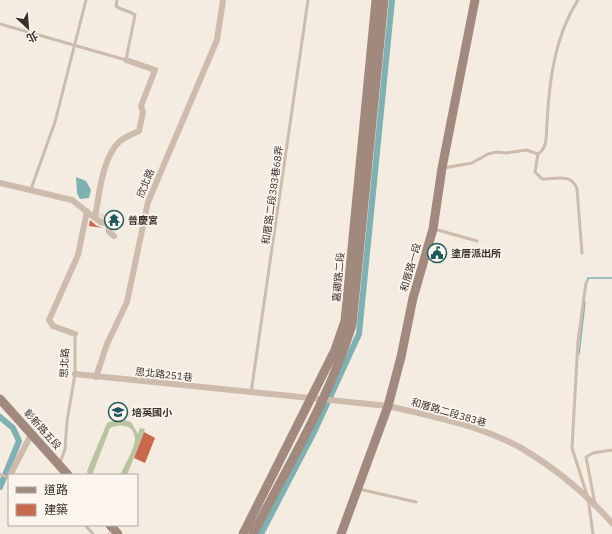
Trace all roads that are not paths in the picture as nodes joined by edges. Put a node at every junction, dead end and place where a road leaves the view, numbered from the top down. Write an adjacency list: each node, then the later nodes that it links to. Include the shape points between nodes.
1 (86, 0): 10 (lane)
2 (117, 0): 11 (lane, via 116,6 119,9 135,15)
3 (223, 0): 25 (street, 欣北路, via 217,40 148,202 127,302 107,344)
4 (308, 0): 26 (lane, 和厝路二段383巷68弄)
5 (376, 0): 28 (street, 嘉卿路二段, via 345,321 335,350)
6 (384, 0): 29 (street, 嘉卿路二段, via 352,325)
7 (475, 0): 13 (street, 和厝路一段)
8 (578, 0): 12 (lane, via 569,14 555,53 545,146)
9 (0, 24): 10 (lane)
10 (75, 46): 11 (lane); 15 (lane, via 56,122)
11 (126, 60): 17 (street, via 155,70 141,106 139,131 120,140 108,160)
12 (538, 154): 13 (lane, via 526,150 497,152 472,163); 21 (lane, via 535,172 542,179 569,178 575,182)
13 (442, 168): 18 (street, 和厝路一段)
14 (0, 183): 15 (street)
15 (31, 189): 16 (street, via 72,200)
16 (87, 211): 17 (street); 23 (street, 思北路, via 78,255 49,320 53,326)
17 (96, 218): 19 (street, via 108,224 109,232)
18 (433, 229): 20 (lane); 30 (street, 和厝路一段, via 413,298)
19 (114, 236)
20 (477, 241)
21 (582, 253)
22 (586, 283): 37 (lane, via 578,341 572,448)
23 (75, 334): 24 (lane, 思北路)
24 (75, 374): 25 (street, 思北路251巷); 33 (lane, 思北路, via 65,449)
25 (96, 377): 26 (street, 思北路251巷)
26 (251, 393): 28 (street, 和厝路二段383巷)
27 (0, 399): 31 (street, 彰新路五段)
28 (311, 399): 29 (street, 和厝路二段383巷); 45 (street, 嘉卿路二段)
29 (327, 400): 30 (street, 和厝路二段383巷); 46 (street, 嘉卿路二段)
30 (388, 406): 36 (street, 和厝路一段); 37 (street, 和厝路二段383巷, via 437,417 520,448)
31 (32, 433): 33 (street, 彰新路五段); 34 (street)
32 (612, 450): 39 (lane, via 593,453 586,457)
33 (60, 465): 35 (street, 彰新路五段)
34 (11, 474)
35 (67, 474)
36 (358, 489): 38 (lane); 47 (street, 和厝路一段)
37 (588, 498): 39 (street, 和厝路二段383巷); 48 (lane)
38 (416, 502)
39 (595, 504): 40 (street, 和厝路二段383巷)
40 (612, 523)
41 (86, 526): 43 (lane)
42 (111, 526): 44 (street)
43 (92, 534)
44 (118, 534)
45 (243, 534)
46 (253, 534)
47 (341, 534)
48 (593, 534)

